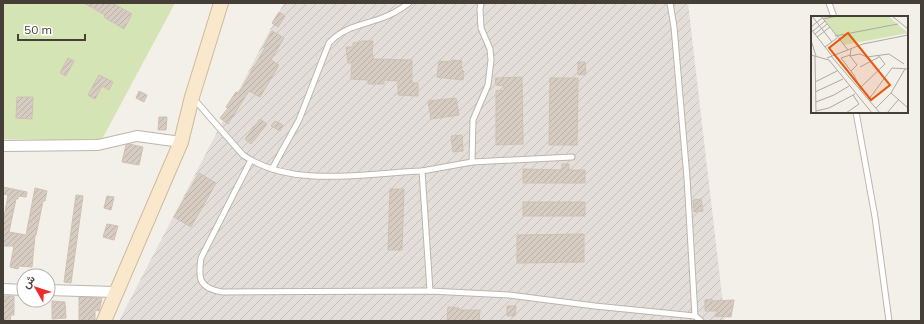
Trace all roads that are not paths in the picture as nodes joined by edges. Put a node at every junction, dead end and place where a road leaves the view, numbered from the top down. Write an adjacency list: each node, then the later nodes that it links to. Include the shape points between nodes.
1 (221, 3): 7 (street)
2 (409, 3): 14 (lane, via 383,18 336,35 329,43 298,120)
3 (481, 3): 13 (lane, via 481,28 490,48 492,60 488,85 473,120)
4 (670, 3): 21 (lane, via 687,178)
5 (829, 3): 6 (lane)
6 (834, 16)
7 (192, 97): 9 (street); 12 (lane, via 243,155)
8 (856, 113): 24 (lane, via 875,217)
9 (180, 142): 10 (street, via 138,136 98,145); 20 (street)
10 (3, 146)
11 (572, 157): 13 (lane)
12 (251, 160): 14 (lane); 19 (lane, via 201,258 199,274 203,284 211,290)
13 (472, 162): 15 (lane)
14 (272, 169): 15 (lane, via 309,176 338,177)
15 (422, 171): 19 (lane)
16 (3, 289): 17 (street)
17 (16, 290)
18 (56, 290): 20 (street)
19 (430, 291): 21 (lane, via 509,295)
20 (115, 292): 22 (street)
21 (695, 316): 23 (lane)
22 (104, 321)
23 (701, 321)
24 (889, 321)

